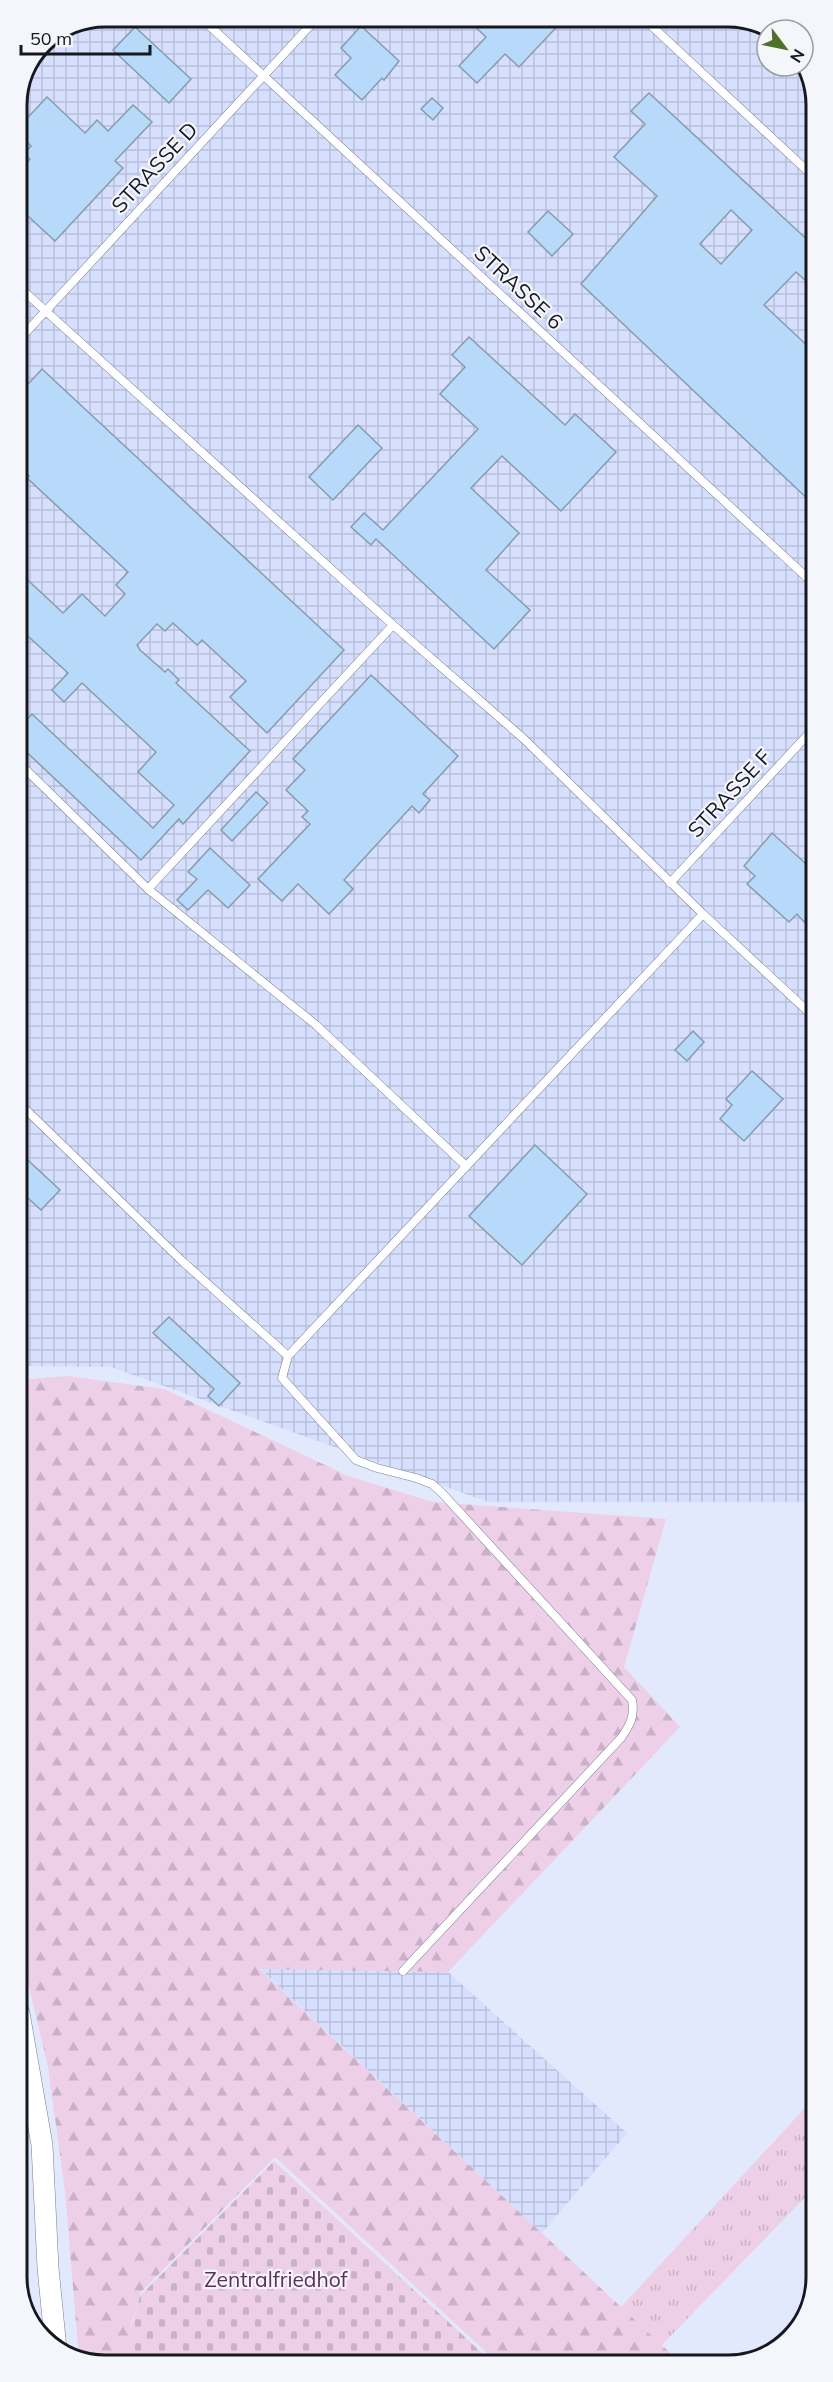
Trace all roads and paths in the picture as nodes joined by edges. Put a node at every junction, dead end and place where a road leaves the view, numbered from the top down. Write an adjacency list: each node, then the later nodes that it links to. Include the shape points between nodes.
1 (212, 27): 4 (lane, STRASSE 6)
2 (308, 27): 4 (lane, STRASSE D)
3 (653, 27): 5 (lane)
4 (262, 75): 7 (lane, STRASSE D); 9 (lane, STRASSE 6)
5 (806, 170)
6 (27, 294): 7 (lane)
7 (46, 311): 8 (lane, STRASSE D); 10 (lane)
8 (27, 331)
9 (806, 577)
10 (393, 625): 13 (lane, via 524,740); 14 (lane)
11 (806, 737): 13 (lane, STRASSE F)
12 (27, 771): 14 (lane)
13 (670, 883): 15 (lane)
14 (148, 889): 18 (lane, via 316,1025)
15 (703, 914): 16 (lane); 18 (lane)
16 (806, 1010)
17 (27, 1111): 19 (lane, via 181,1260)
18 (466, 1166): 19 (lane)
19 (288, 1356): 20 (lane, via 282,1378 356,1460 432,1484 632,1700 632,1723 621,1738)
20 (403, 1971)
21 (27, 2059): 22 (street, via 42,2145)
22 (55, 2337)

